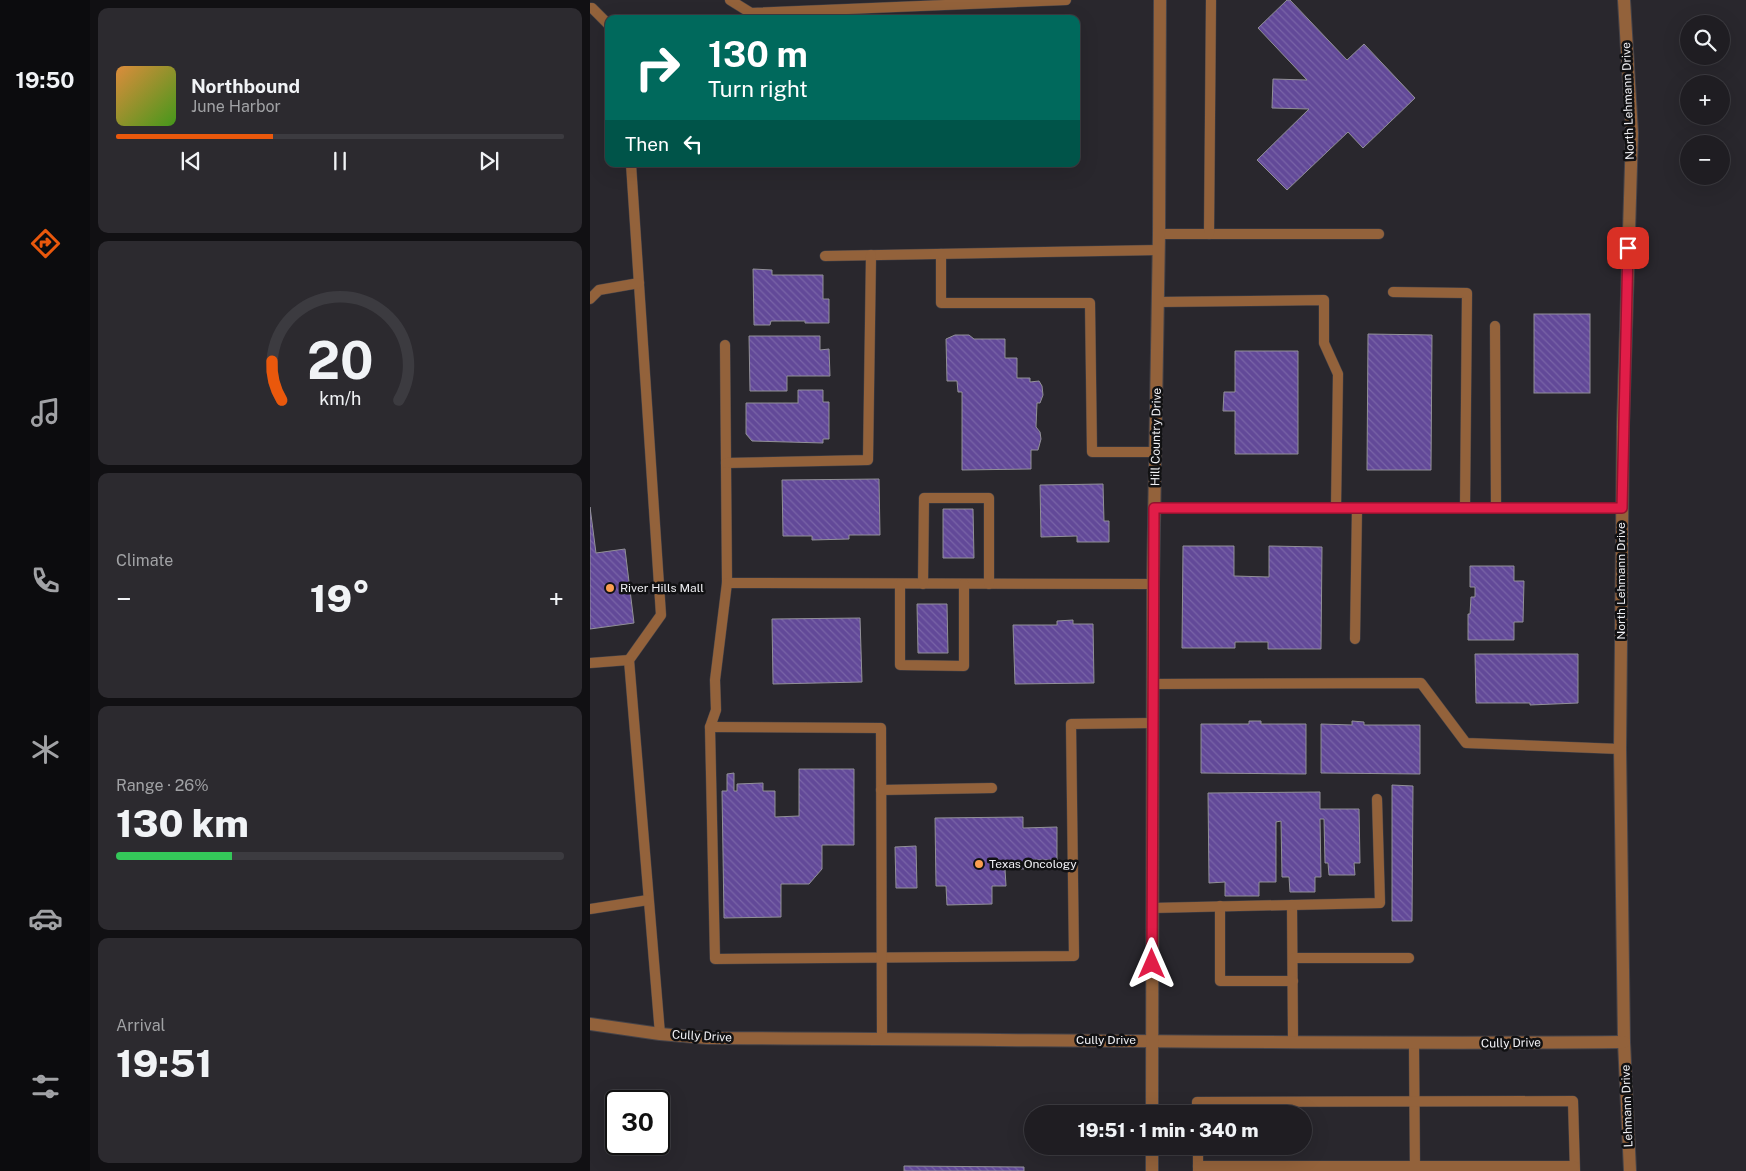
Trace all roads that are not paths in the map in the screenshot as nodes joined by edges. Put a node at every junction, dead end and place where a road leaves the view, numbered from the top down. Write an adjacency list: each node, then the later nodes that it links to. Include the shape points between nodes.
1 (730, 0): 2 (lane, via 751,13)
2 (1066, 0)
3 (1160, 0): 9 (street, Hill Country Drive)
4 (1211, 0): 10 (lane)
5 (1624, 0): 29 (street, North Lehmann Drive, via 1632,133)
6 (590, 8): 7 (lane)
7 (605, 21)
8 (631, 167): 16 (lane)
9 (1159, 234): 10 (lane); 12 (street, Hill Country Drive)
10 (1209, 234): 11 (lane)
11 (1379, 234)
12 (1159, 250): 13 (lane); 19 (street, Hill Country Drive)
13 (941, 254): 14 (lane); 22 (lane, via 941,303 1090,303 1092,452)
14 (871, 255): 15 (lane); 23 (lane, via 868,460)
15 (824, 256)
16 (639, 284): 18 (lane, via 599,290); 37 (lane, via 661,615)
17 (1394, 292): 27 (lane, via 1468,293)
18 (590, 299)
19 (1158, 302): 22 (street, Hill Country Drive); 25 (lane, via 1324,300 1324,343 1338,374)
20 (1495, 326): 28 (lane)
21 (726, 345): 23 (lane)
22 (1155, 452): 24 (street, Hill Country Drive)
23 (726, 462): 30 (lane)
24 (1154, 508): 25 (lane); 35 (street, Hill Country Drive)
25 (1336, 508): 26 (lane)
26 (1357, 508): 27 (lane); 36 (lane)
27 (1465, 508): 28 (lane)
28 (1496, 508): 29 (lane)
29 (1622, 508): 42 (street, North Lehmann Drive)
30 (727, 583): 31 (lane); 41 (lane, via 716,680 716,710)
31 (900, 584): 32 (lane); 33 (lane, via 900,665 964,666)
32 (923, 584): 33 (lane); 34 (lane, via 924,498 989,498)
33 (964, 584): 34 (lane)
34 (989, 584): 35 (lane)
35 (1153, 584): 39 (street, Hill Country Drive)
36 (1355, 639)
37 (629, 660): 38 (lane); 46 (lane)
38 (590, 663)
39 (1153, 684): 40 (street, Hill Country Drive); 42 (lane, via 1421,683 1466,743)
40 (1153, 723): 49 (street, Hill Country Drive); 51 (lane, via 1070,724 1074,956)
41 (710, 727): 44 (lane, via 881,728); 51 (lane, via 715,959)
42 (1620, 749): 60 (street, North Lehmann Drive)
43 (992, 788): 44 (lane)
44 (881, 790): 51 (lane)
45 (1377, 799): 47 (lane, via 1380,903)
46 (648, 900): 50 (lane); 56 (lane)
47 (1292, 905): 48 (lane); 52 (lane)
48 (1220, 906): 49 (lane); 54 (lane, via 1220,981)
49 (1152, 908): 58 (street, Hill Country Drive)
50 (590, 909)
51 (882, 958): 57 (lane)
52 (1292, 958): 53 (lane); 54 (lane)
53 (1408, 958)
54 (1293, 981): 59 (lane)
55 (590, 1024): 56 (street, Cully Drive)
56 (660, 1034): 57 (street, Cully Drive, via 707,1038)
57 (882, 1039): 58 (street, Cully Drive)
58 (1152, 1040): 59 (street, Cully Drive); 63 (street, Hill Country Drive)
59 (1293, 1042): 61 (street, Cully Drive)
60 (1624, 1042): 61 (street, Cully Drive); 71 (street, Lehmann Drive)
61 (1414, 1044): 62 (lane)
62 (1414, 1101): 64 (lane, via 1197,1102); 67 (lane, via 1573,1101); 69 (lane)
63 (1152, 1105)
64 (1197, 1105)
65 (1152, 1155): 70 (street)
66 (1198, 1155): 68 (lane)
67 (1574, 1168): 69 (lane)
68 (1198, 1169): 69 (lane)
69 (1415, 1169)
70 (1152, 1171)
71 (1630, 1171)

